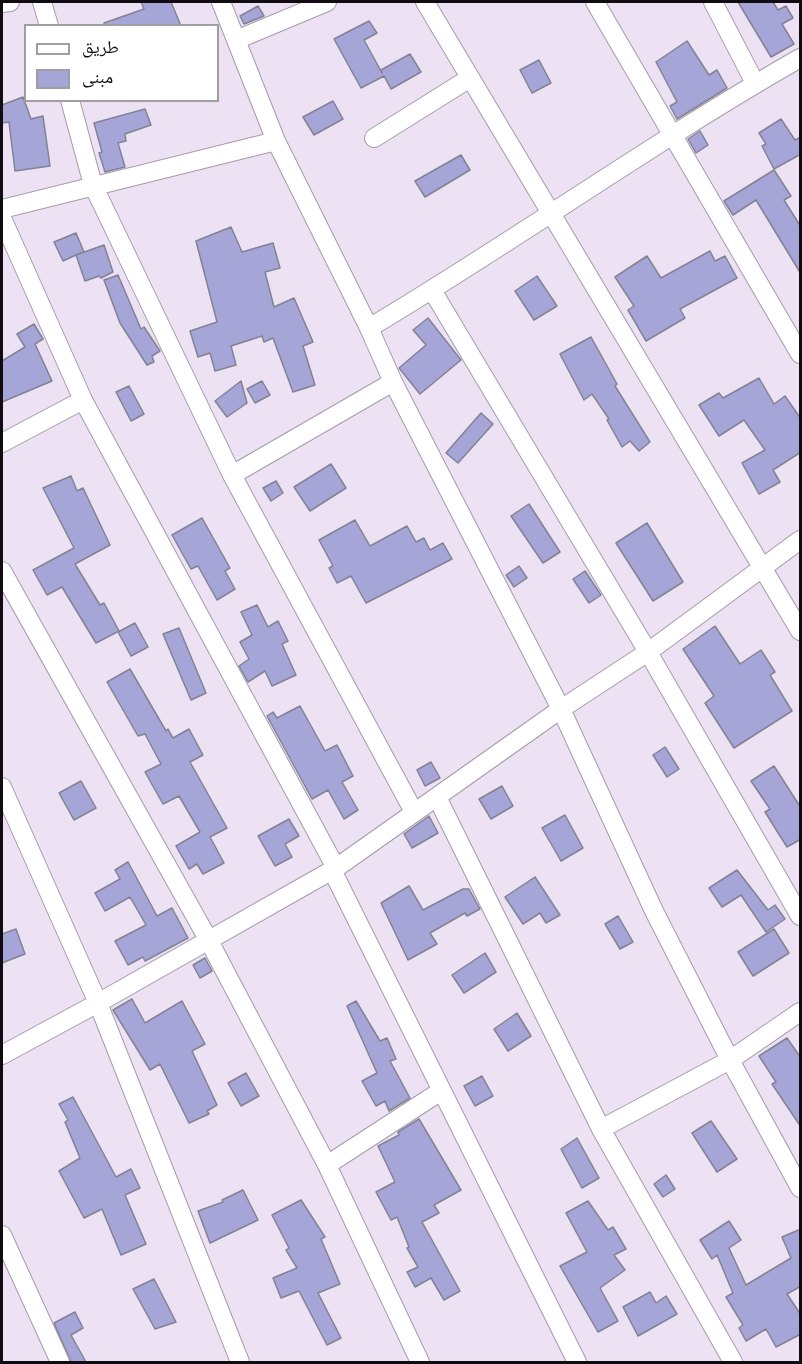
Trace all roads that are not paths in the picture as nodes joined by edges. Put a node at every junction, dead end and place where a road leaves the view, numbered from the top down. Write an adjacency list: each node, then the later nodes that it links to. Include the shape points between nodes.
1 (10, 2): 8 (street)
2 (42, 2): 9 (street)
3 (221, 2): 10 (street)
4 (327, 2): 10 (street)
5 (425, 2): 12 (street)
6 (595, 2): 15 (street)
7 (713, 2): 13 (street)
8 (2, 3)
9 (48, 24)
10 (236, 40): 17 (street)
11 (800, 59): 13 (street)
12 (470, 78): 16 (street); 20 (street)
13 (755, 83): 15 (street)
14 (71, 102): 18 (street)
15 (673, 135): 20 (street); 24 (street)
16 (374, 138)
17 (276, 141): 18 (street); 23 (street)
18 (93, 185): 19 (street); 28 (street)
19 (2, 209)
20 (550, 214): 22 (street); 30 (street)
21 (2, 218): 26 (street)
22 (432, 290): 23 (street); 33 (street)
23 (369, 328): 25 (street)
24 (801, 354)
25 (393, 382): 28 (street); 34 (street)
26 (83, 400): 27 (street); 38 (street)
27 (2, 443)
28 (232, 476): 37 (street)
29 (801, 540): 30 (street)
30 (763, 567): 32 (street); 33 (street)
31 (2, 571): 40 (street)
32 (801, 631)
33 (648, 652): 34 (street); 39 (street)
34 (561, 709): 36 (street); 44 (street, via 654,911)
35 (2, 788): 41 (street)
36 (437, 796): 37 (street); 46 (street)
37 (414, 812): 38 (street)
38 (334, 869): 40 (street); 45 (street)
39 (801, 916)
40 (208, 939): 41 (street); 47 (street)
41 (98, 1003): 43 (street); 51 (street)
42 (801, 1012): 44 (street)
43 (2, 1054)
44 (729, 1060): 46 (street); 48 (street)
45 (441, 1091): 47 (street); 53 (street)
46 (601, 1129): 54 (street)
47 (327, 1165): 52 (street)
48 (801, 1188)
49 (2, 1235): 50 (street)
50 (60, 1362)
51 (240, 1362)
52 (420, 1362)
53 (577, 1362)
54 (733, 1362)

